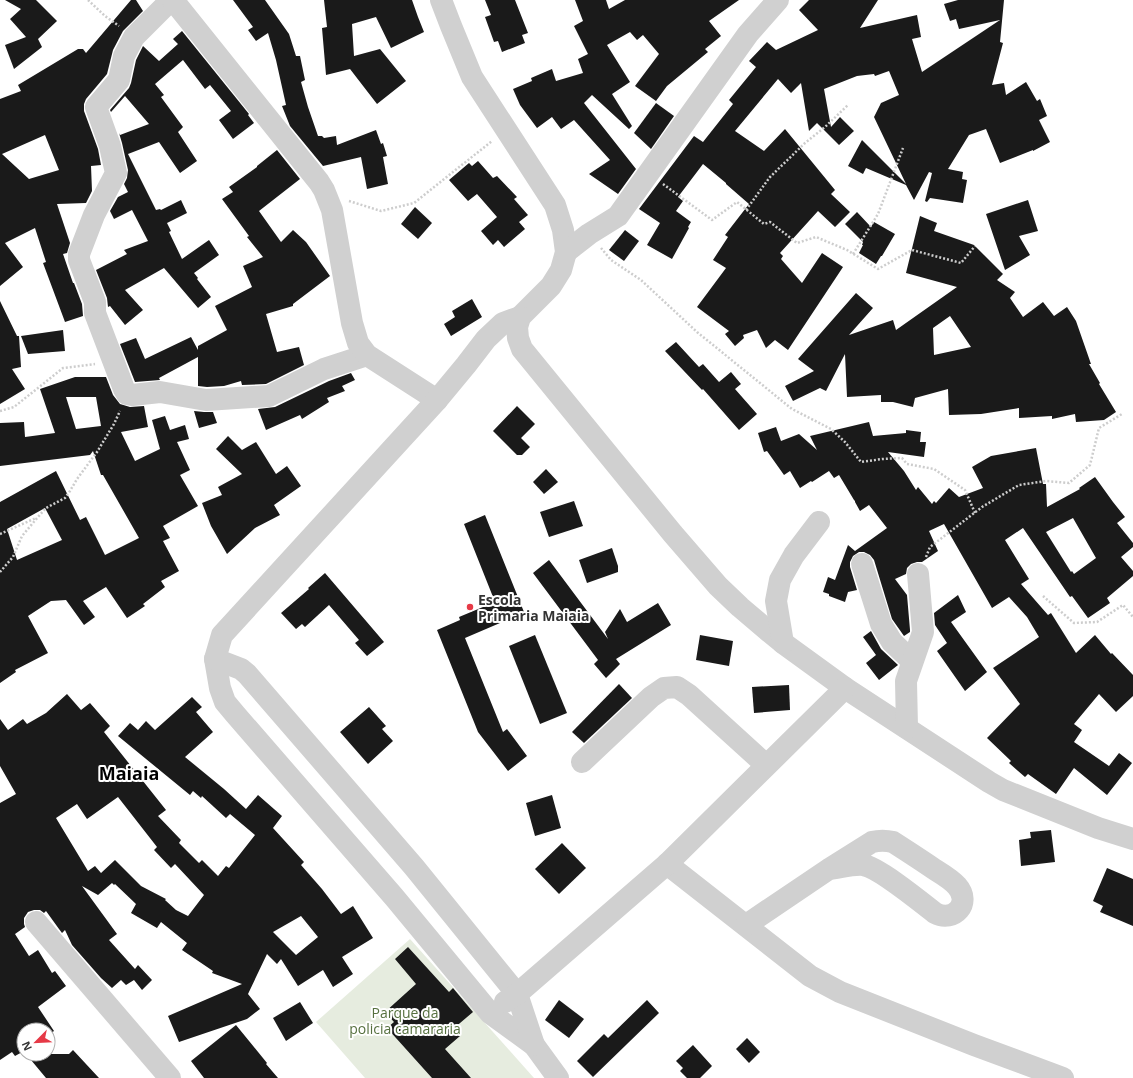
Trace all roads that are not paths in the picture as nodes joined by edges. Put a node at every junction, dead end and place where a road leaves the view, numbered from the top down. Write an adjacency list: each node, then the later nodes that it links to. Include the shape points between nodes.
1 (172, 0): 6 (street, via 324,190 332,210 352,323 358,343); 6 (street, via 134,37 124,56 119,80 96,107 110,146 116,173 94,215 79,260 95,302 95,313 124,389 127,394 132,395 160,392 206,400 269,396 324,370)
2 (441, 0): 4 (street, via 472,76 554,205 563,230)
3 (778, 0): 4 (street, via 748,34 618,216)
4 (566, 252): 5 (street, via 561,270 551,286)
5 (520, 317): 7 (street, via 498,327); 11 (street, via 517,327 522,349 718,586)
6 (367, 356): 7 (street)
7 (437, 400): 12 (street, via 222,634)
8 (819, 522): 11 (street, via 794,555 780,580 776,601)
9 (862, 564): 13 (street, via 881,624 892,642)
10 (918, 574): 13 (street, via 924,632)
11 (783, 643): 14 (street)
12 (215, 659): 23 (street, via 247,674 414,867); 24 (street, via 225,702 394,897)
13 (912, 661): 15 (street, via 906,681)
14 (845, 688): 15 (street); 17 (street)
15 (907, 728): 18 (street, via 1003,790 1098,828)
16 (582, 762): 17 (street, via 651,697 664,688 677,687 689,694)
17 (766, 765): 19 (street)
18 (1133, 839)
19 (667, 864): 22 (street); 23 (street)
20 (829, 869): 20 (street, via 872,842 887,840 957,886 963,900 955,913 941,916 867,866); 22 (street)
21 (36, 922): 26 (street)
22 (746, 925): 28 (street, via 810,976 840,992)
23 (517, 994): 24 (street); 25 (street)
24 (490, 1013): 25 (street)
25 (534, 1045): 27 (street)
26 (170, 1078)
27 (558, 1078)
28 (1063, 1078)

